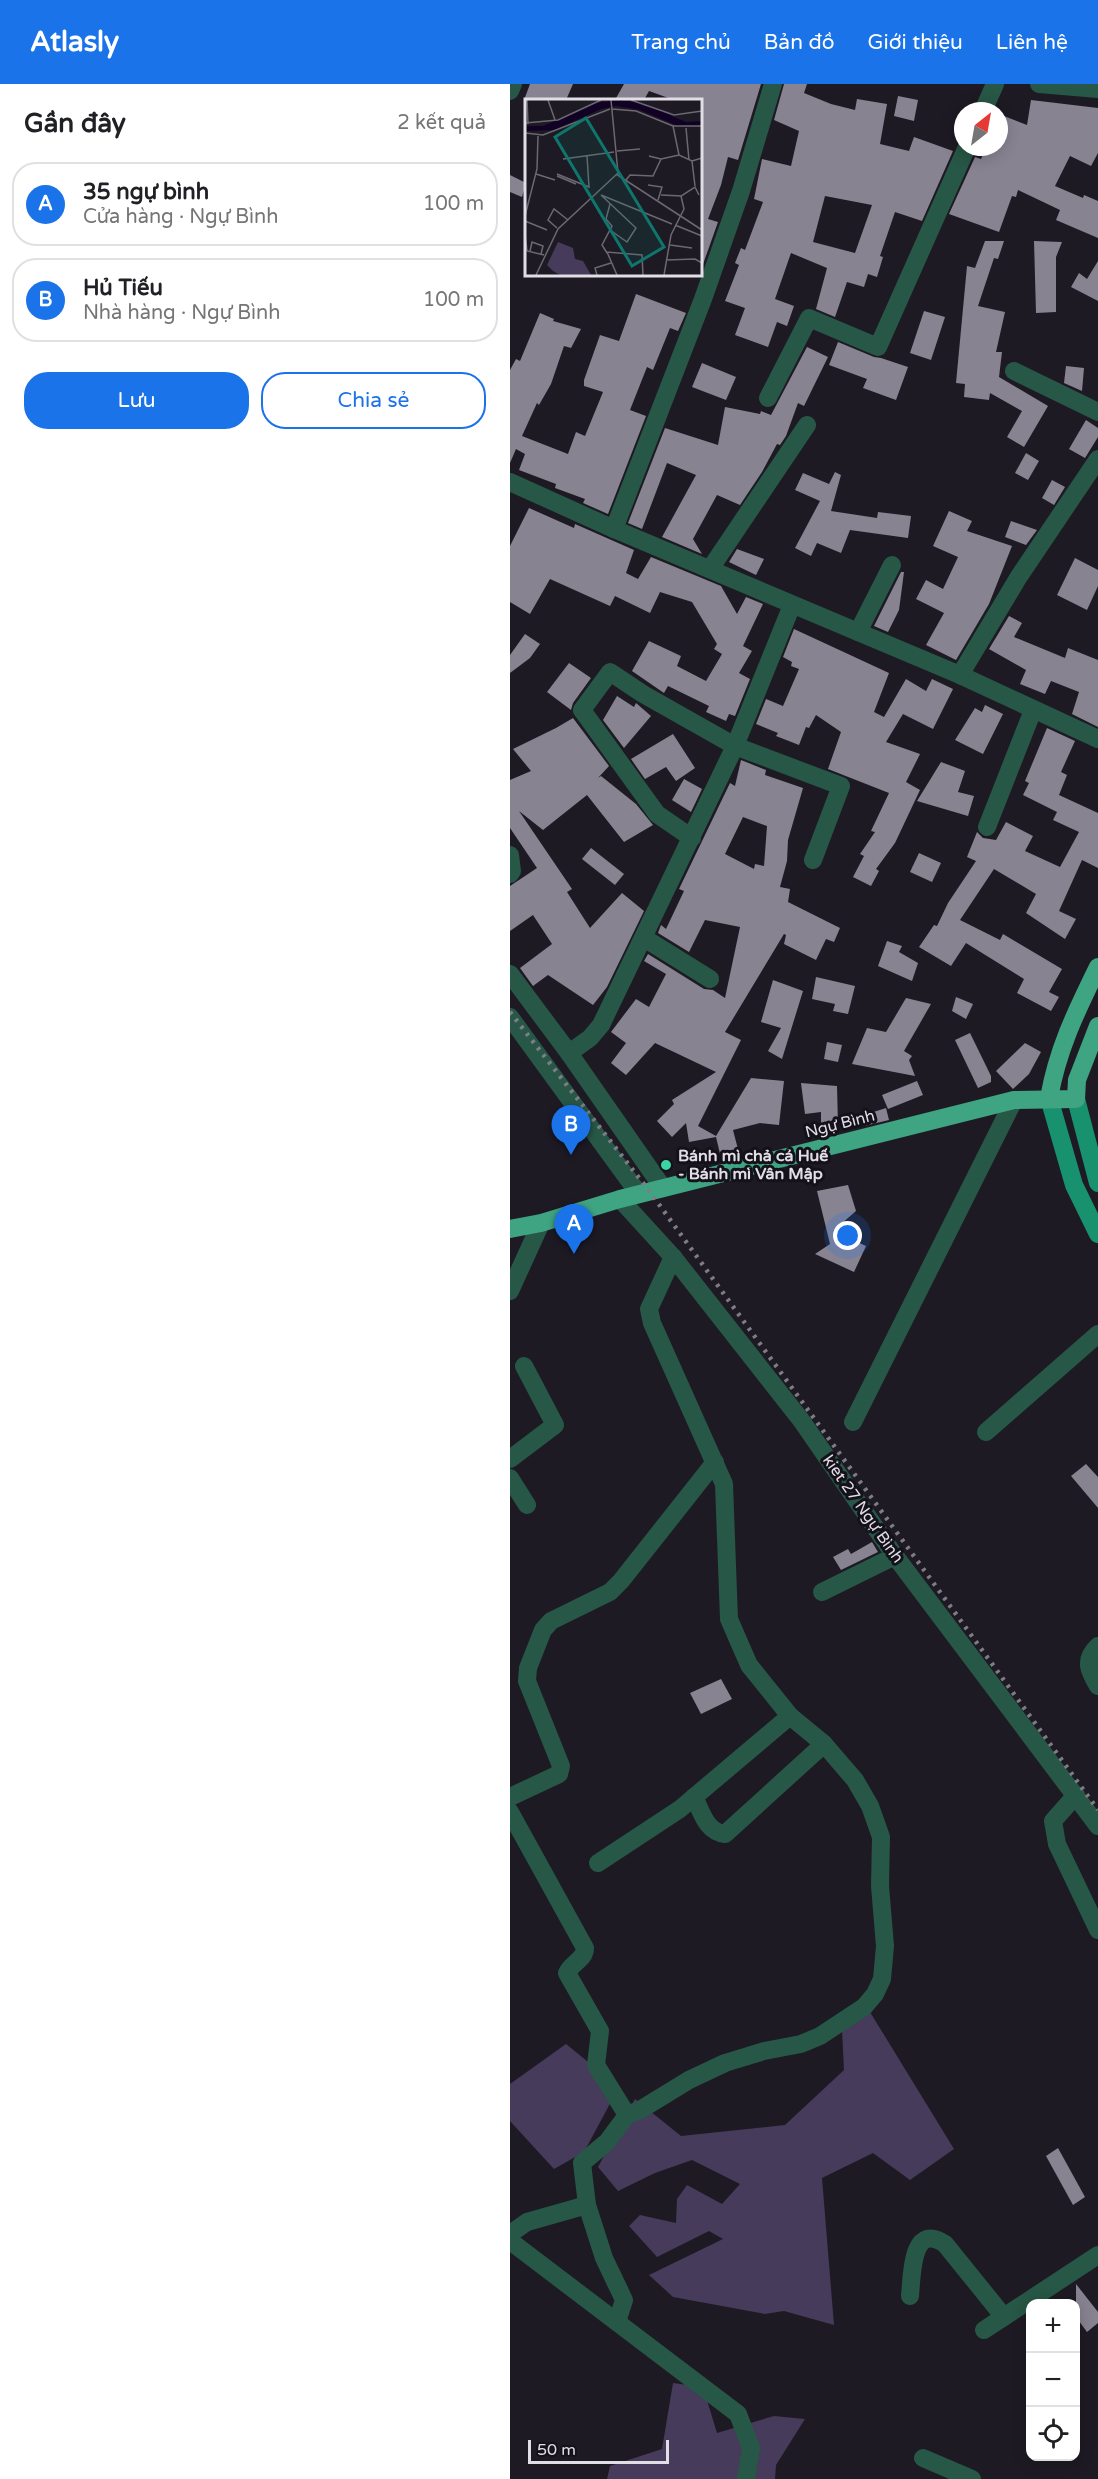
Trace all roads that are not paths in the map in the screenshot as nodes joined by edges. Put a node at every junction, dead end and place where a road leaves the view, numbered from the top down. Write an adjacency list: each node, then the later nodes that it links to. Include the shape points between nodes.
1 (513, 84): 6 (street)
2 (773, 84): 15 (street, via 703,299)
3 (995, 84): 7 (street)
4 (1039, 84): 5 (street)
5 (1098, 89)
6 (510, 91)
7 (987, 102)
8 (963, 156): 10 (street, via 878,347 809,318)
9 (1014, 371): 11 (street)
10 (768, 398)
11 (1098, 412)
12 (807, 426): 17 (street)
13 (1098, 459): 20 (street, via 1018,578)
14 (510, 482): 15 (street)
15 (614, 529): 17 (street)
16 (892, 565): 19 (street)
17 (710, 569): 18 (street)
18 (792, 605): 19 (street); 23 (street)
19 (858, 632): 20 (street)
20 (960, 675): 21 (street)
21 (1033, 710): 22 (street); 24 (street)
22 (1098, 739)
23 (735, 746): 25 (street); 25 (street, via 610,672 582,710 657,814); 27 (street, via 841,786)
24 (987, 827)
25 (693, 838): 29 (street)
26 (510, 855): 28 (street)
27 (813, 860)
28 (510, 874)
29 (644, 938): 32 (street); 35 (street, via 601,1025)
30 (1098, 967): 36 (highway, via 1069,1026)
31 (510, 974): 35 (street)
32 (710, 979)
33 (512, 1024): 41 (street)
34 (1098, 1026): 37 (highway, via 1077,1080)
35 (569, 1053): 40 (street)
36 (1049, 1098): 37 (highway, Ngự Bình); 38 (highway, Ngự Bình); 45 (main road, via 1074,1185)
37 (1076, 1099): 39 (main road)
38 (1014, 1100): 40 (highway, Ngự Bình); 50 (street)
39 (1098, 1183)
40 (663, 1188): 41 (highway, Ngự Bình)
41 (639, 1194): 42 (highway, Ngự Bình)
42 (620, 1199): 43 (highway, Ngự Bình); 46 (street, kiet 27 Ngự Bình)
43 (541, 1223): 44 (highway, Ngự Bình); 47 (street)
44 (510, 1230)
45 (1098, 1234)
46 (673, 1257): 53 (street, via 651,1303 652,1323); 56 (street, kiet 27 Ngự Bình, via 801,1420)
47 (510, 1291)
48 (1098, 1334): 51 (street)
49 (524, 1366): 52 (street, via 555,1425)
50 (853, 1422)
51 (986, 1432)
52 (510, 1459)
53 (715, 1462): 60 (street, via 724,1484 729,1619 749,1665); 63 (street, via 610,1592 564,1613 543,1630 527,1681 561,1766 559,1774)
54 (510, 1478): 55 (street)
55 (527, 1505)
56 (895, 1556): 57 (street); 62 (street, kiet 27 Ngự Bình)
57 (822, 1592)
58 (1098, 1646): 59 (street, via 1089,1654 1088,1670)
59 (1098, 1686)
60 (790, 1716): 61 (street); 64 (street)
61 (824, 1744): 64 (street, via 724,1834 709,1828); 69 (street, via 855,1780 870,1806 880,1837 885,1946 882,1979 864,2007 820,2036 725,2063)
62 (1076, 1795): 66 (street, kiet 27 Ngự Bình); 68 (street, via 1053,1821 1056,1844)
63 (510, 1797)
64 (694, 1797): 67 (street)
65 (510, 1812): 69 (street, via 585,1948 584,1956 567,1973 600,2031 596,2058 600,2073)
66 (1098, 1826)
67 (598, 1863)
68 (1098, 1930)
69 (627, 2115): 70 (street, via 607,2142 582,2163)
70 (587, 2205): 71 (street, via 527,2222); 76 (street, via 604,2258 624,2300)
71 (510, 2235)
72 (510, 2241): 76 (street)
73 (1098, 2255): 75 (street)
74 (910, 2296): 75 (street, via 916,2250 933,2238 945,2244)
75 (1004, 2317): 77 (street)
76 (617, 2322): 79 (street, via 738,2414 751,2448)
77 (984, 2330)
78 (922, 2458): 80 (street)
79 (746, 2479)
80 (972, 2479)

